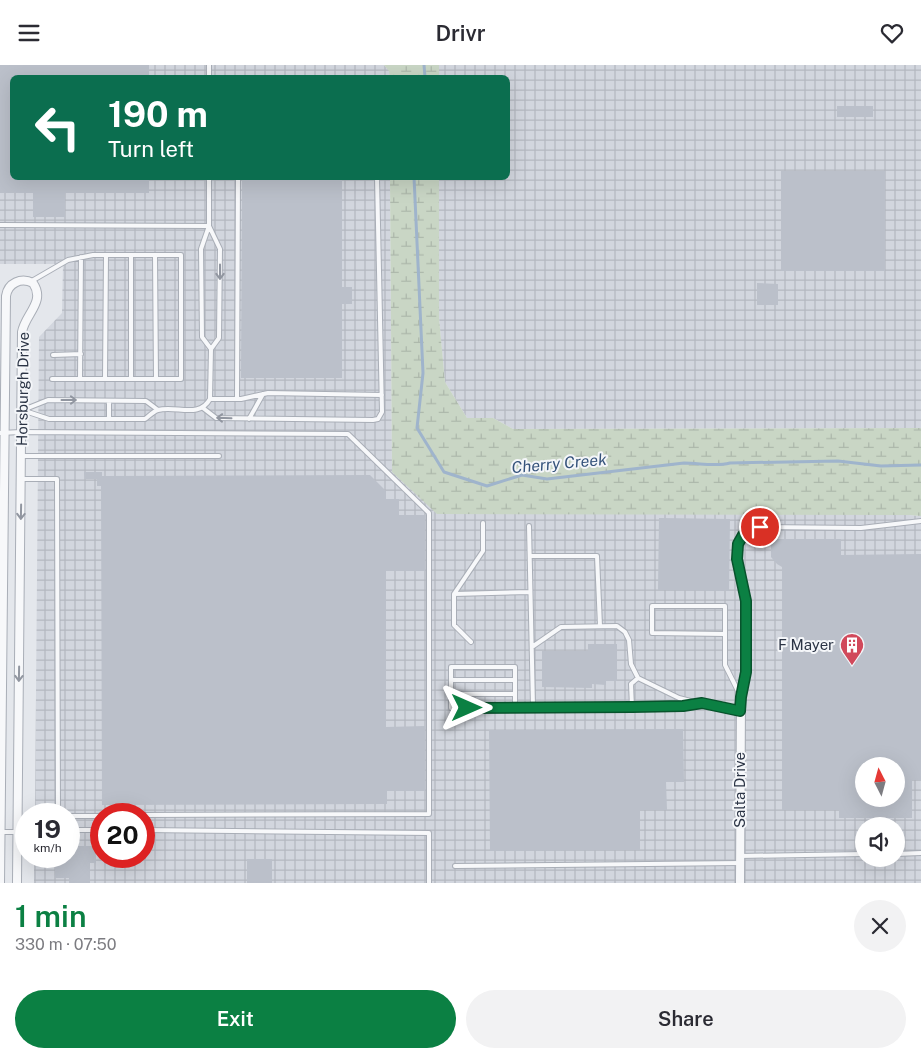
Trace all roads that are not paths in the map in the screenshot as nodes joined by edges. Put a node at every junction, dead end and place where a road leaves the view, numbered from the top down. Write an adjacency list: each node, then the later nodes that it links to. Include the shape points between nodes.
1 (209, 180): 5 (lane)
2 (238, 180): 23 (lane)
3 (377, 180): 21 (lane)
4 (0, 225): 5 (lane)
5 (209, 226): 12 (lane, via 201,249 202,337); 12 (lane, one-way to 12, via 220,249 219,338)
6 (106, 255): 7 (lane); 9 (lane); 17 (lane)
7 (131, 255): 8 (lane); 18 (lane)
8 (155, 255): 19 (lane); 19 (lane, via 181,255 181,379)
9 (81, 257): 10 (lane, via 68,260); 13 (lane)
10 (30, 281): 11 (street, Horsburgh Drive, via 13,283); 27 (street, Horsburgh Drive, via 36,287 37,299 23,328)
11 (3, 307): 26 (street, Horsburgh Drive)
12 (211, 349): 22 (lane)
13 (80, 354): 14 (lane); 16 (lane)
14 (53, 355)
15 (52, 379): 16 (lane)
16 (80, 379): 17 (lane)
17 (105, 379): 18 (lane)
18 (131, 379): 19 (lane)
19 (156, 379)
20 (263, 394): 21 (lane); 23 (lane); 30 (lane)
21 (382, 395): 30 (lane, via 382,412 374,420)
22 (210, 399): 23 (lane); 25 (lane)
23 (237, 399)
24 (109, 401): 27 (lane, one-way to 24, via 48,400); 28 (lane, via 146,401); 29 (lane)
25 (203, 408): 28 (lane); 30 (lane, one-way to 25, via 216,418)
26 (4, 410): 27 (street); 32 (street, Horsburgh Drive)
27 (22, 410): 29 (lane, via 49,419); 31 (street, Horsburgh Drive)
28 (158, 410): 29 (lane, via 145,419)
29 (109, 419)
30 (250, 419)
31 (21, 432): 32 (lane); 33 (street, Horsburgh Drive); 63 (lane, via 348,434 429,513 429,814)
32 (2, 433): 46 (street, Horsburgh Drive)
33 (21, 456): 34 (lane); 35 (street, Horsburgh Drive)
34 (220, 456)
35 (21, 479): 60 (street, Horsburgh Drive, one-way to 60); 62 (lane, via 57,479)
36 (921, 521): 52 (lane, via 861,528 760,527 743,535 738,544 737,559 746,601 746,672)
37 (483, 523): 41 (lane, via 484,551)
38 (529, 526): 39 (lane)
39 (530, 556): 40 (lane); 42 (lane, via 598,555)
40 (530, 591): 41 (lane); 45 (lane)
41 (454, 594): 44 (lane, via 454,625)
42 (600, 626): 45 (lane, via 560,627); 47 (lane, via 617,626 625,631 631,664)
43 (724, 634): 43 (lane, via 652,633 652,606 725,606); 52 (lane, via 725,665)
44 (471, 642)
45 (532, 647): 55 (lane)
46 (1, 663): 58 (street, Horsburgh Drive)
47 (638, 678): 53 (lane, via 679,698); 56 (lane, via 631,684)
48 (451, 680): 49 (lane); 49 (lane, via 451,667 515,667); 50 (lane)
49 (515, 680): 51 (lane)
50 (451, 694): 51 (lane); 54 (lane, via 451,708)
51 (515, 694): 54 (lane)
52 (741, 697): 57 (street, Salta Drive)
53 (702, 703): 56 (lane); 57 (lane)
54 (515, 707): 55 (lane)
55 (533, 707): 56 (lane)
56 (632, 707)
57 (740, 711): 70 (street, Salta Drive)
58 (1, 729): 59 (street, Horsburgh Drive)
59 (1, 754): 60 (street); 65 (street, Horsburgh Drive)
60 (18, 754): 61 (street, Horsburgh Drive)
61 (18, 803)
62 (58, 803)
63 (155, 815)
64 (155, 830): 75 (lane, via 429,833)
65 (1, 832): 66 (lane); 73 (street, Horsburgh Drive)
66 (15, 832)
67 (921, 853): 69 (lane)
68 (855, 854): 70 (lane)
69 (905, 854)
70 (740, 859): 71 (lane); 76 (street, Salta Drive)
71 (456, 865)
72 (17, 868): 74 (street, Horsburgh Drive)
73 (0, 883)
74 (17, 883)
75 (429, 883)
76 (740, 883)

